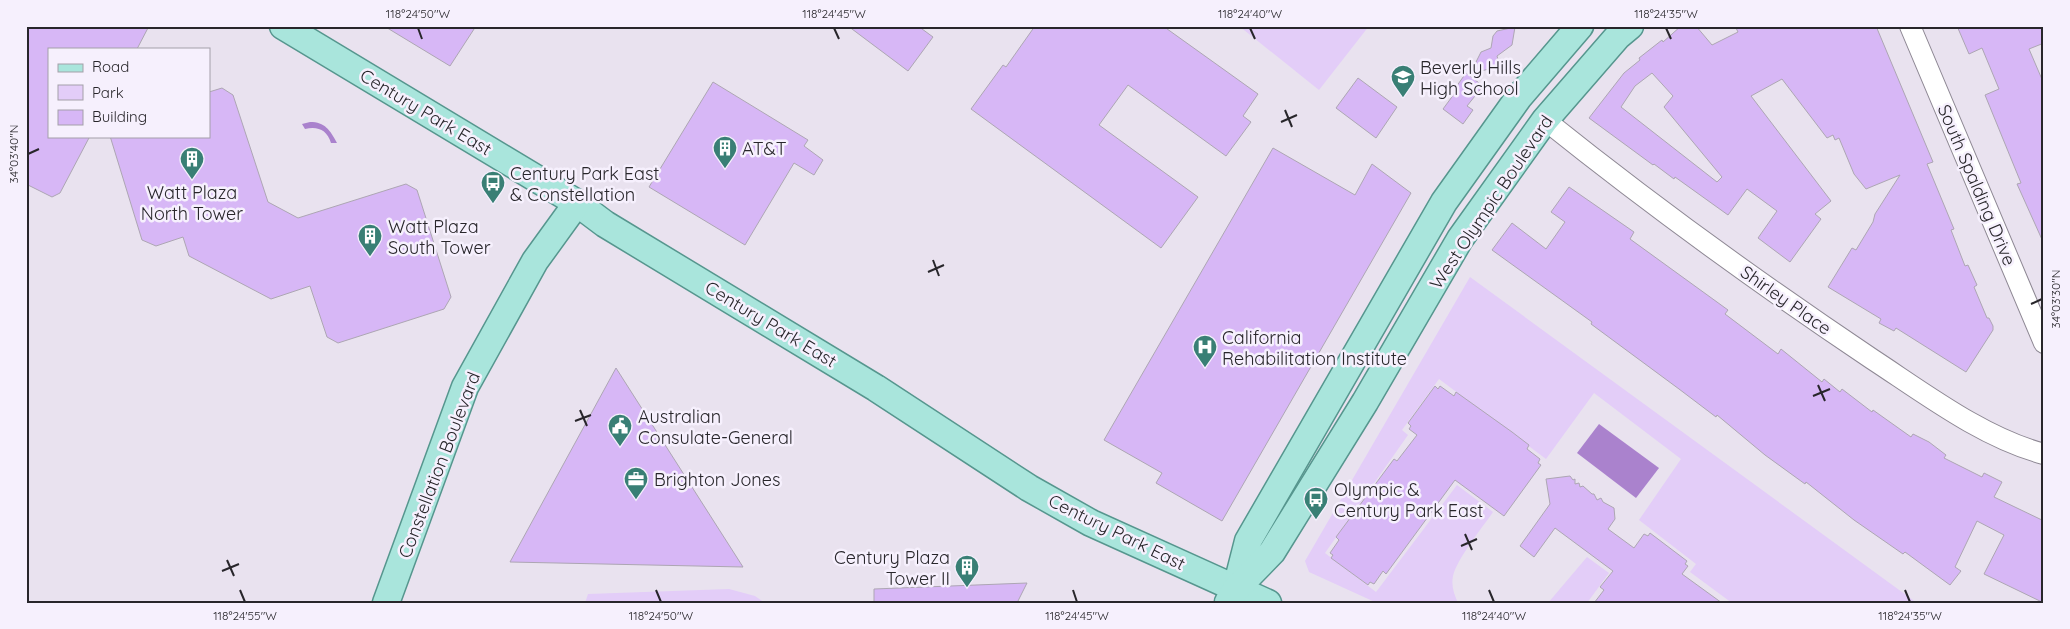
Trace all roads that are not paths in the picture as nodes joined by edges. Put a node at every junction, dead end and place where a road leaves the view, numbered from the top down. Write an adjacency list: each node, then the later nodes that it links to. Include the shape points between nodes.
1 (283, 26): 6 (main road, Century Park East)
2 (1580, 26): 9 (main road, West Olympic Boulevard, via 1519,97 1440,209 1248,541)
3 (1630, 26): 5 (main road, West Olympic Boulevard)
4 (1910, 26): 7 (street, South Spalding Drive)
5 (1545, 120): 8 (street, Shirley Place, via 1661,212 1780,298 1978,426); 9 (main road, West Olympic Boulevard, via 1456,247 1272,552)
6 (577, 203): 9 (main road, Century Park East, via 605,224 906,406 1029,488); 10 (main road, Constellation Boulevard, via 535,261 465,387)
7 (2044, 343)
8 (2044, 454)
9 (1232, 596): 11 (main road, Century Park East)
10 (386, 603)
11 (1268, 603)

